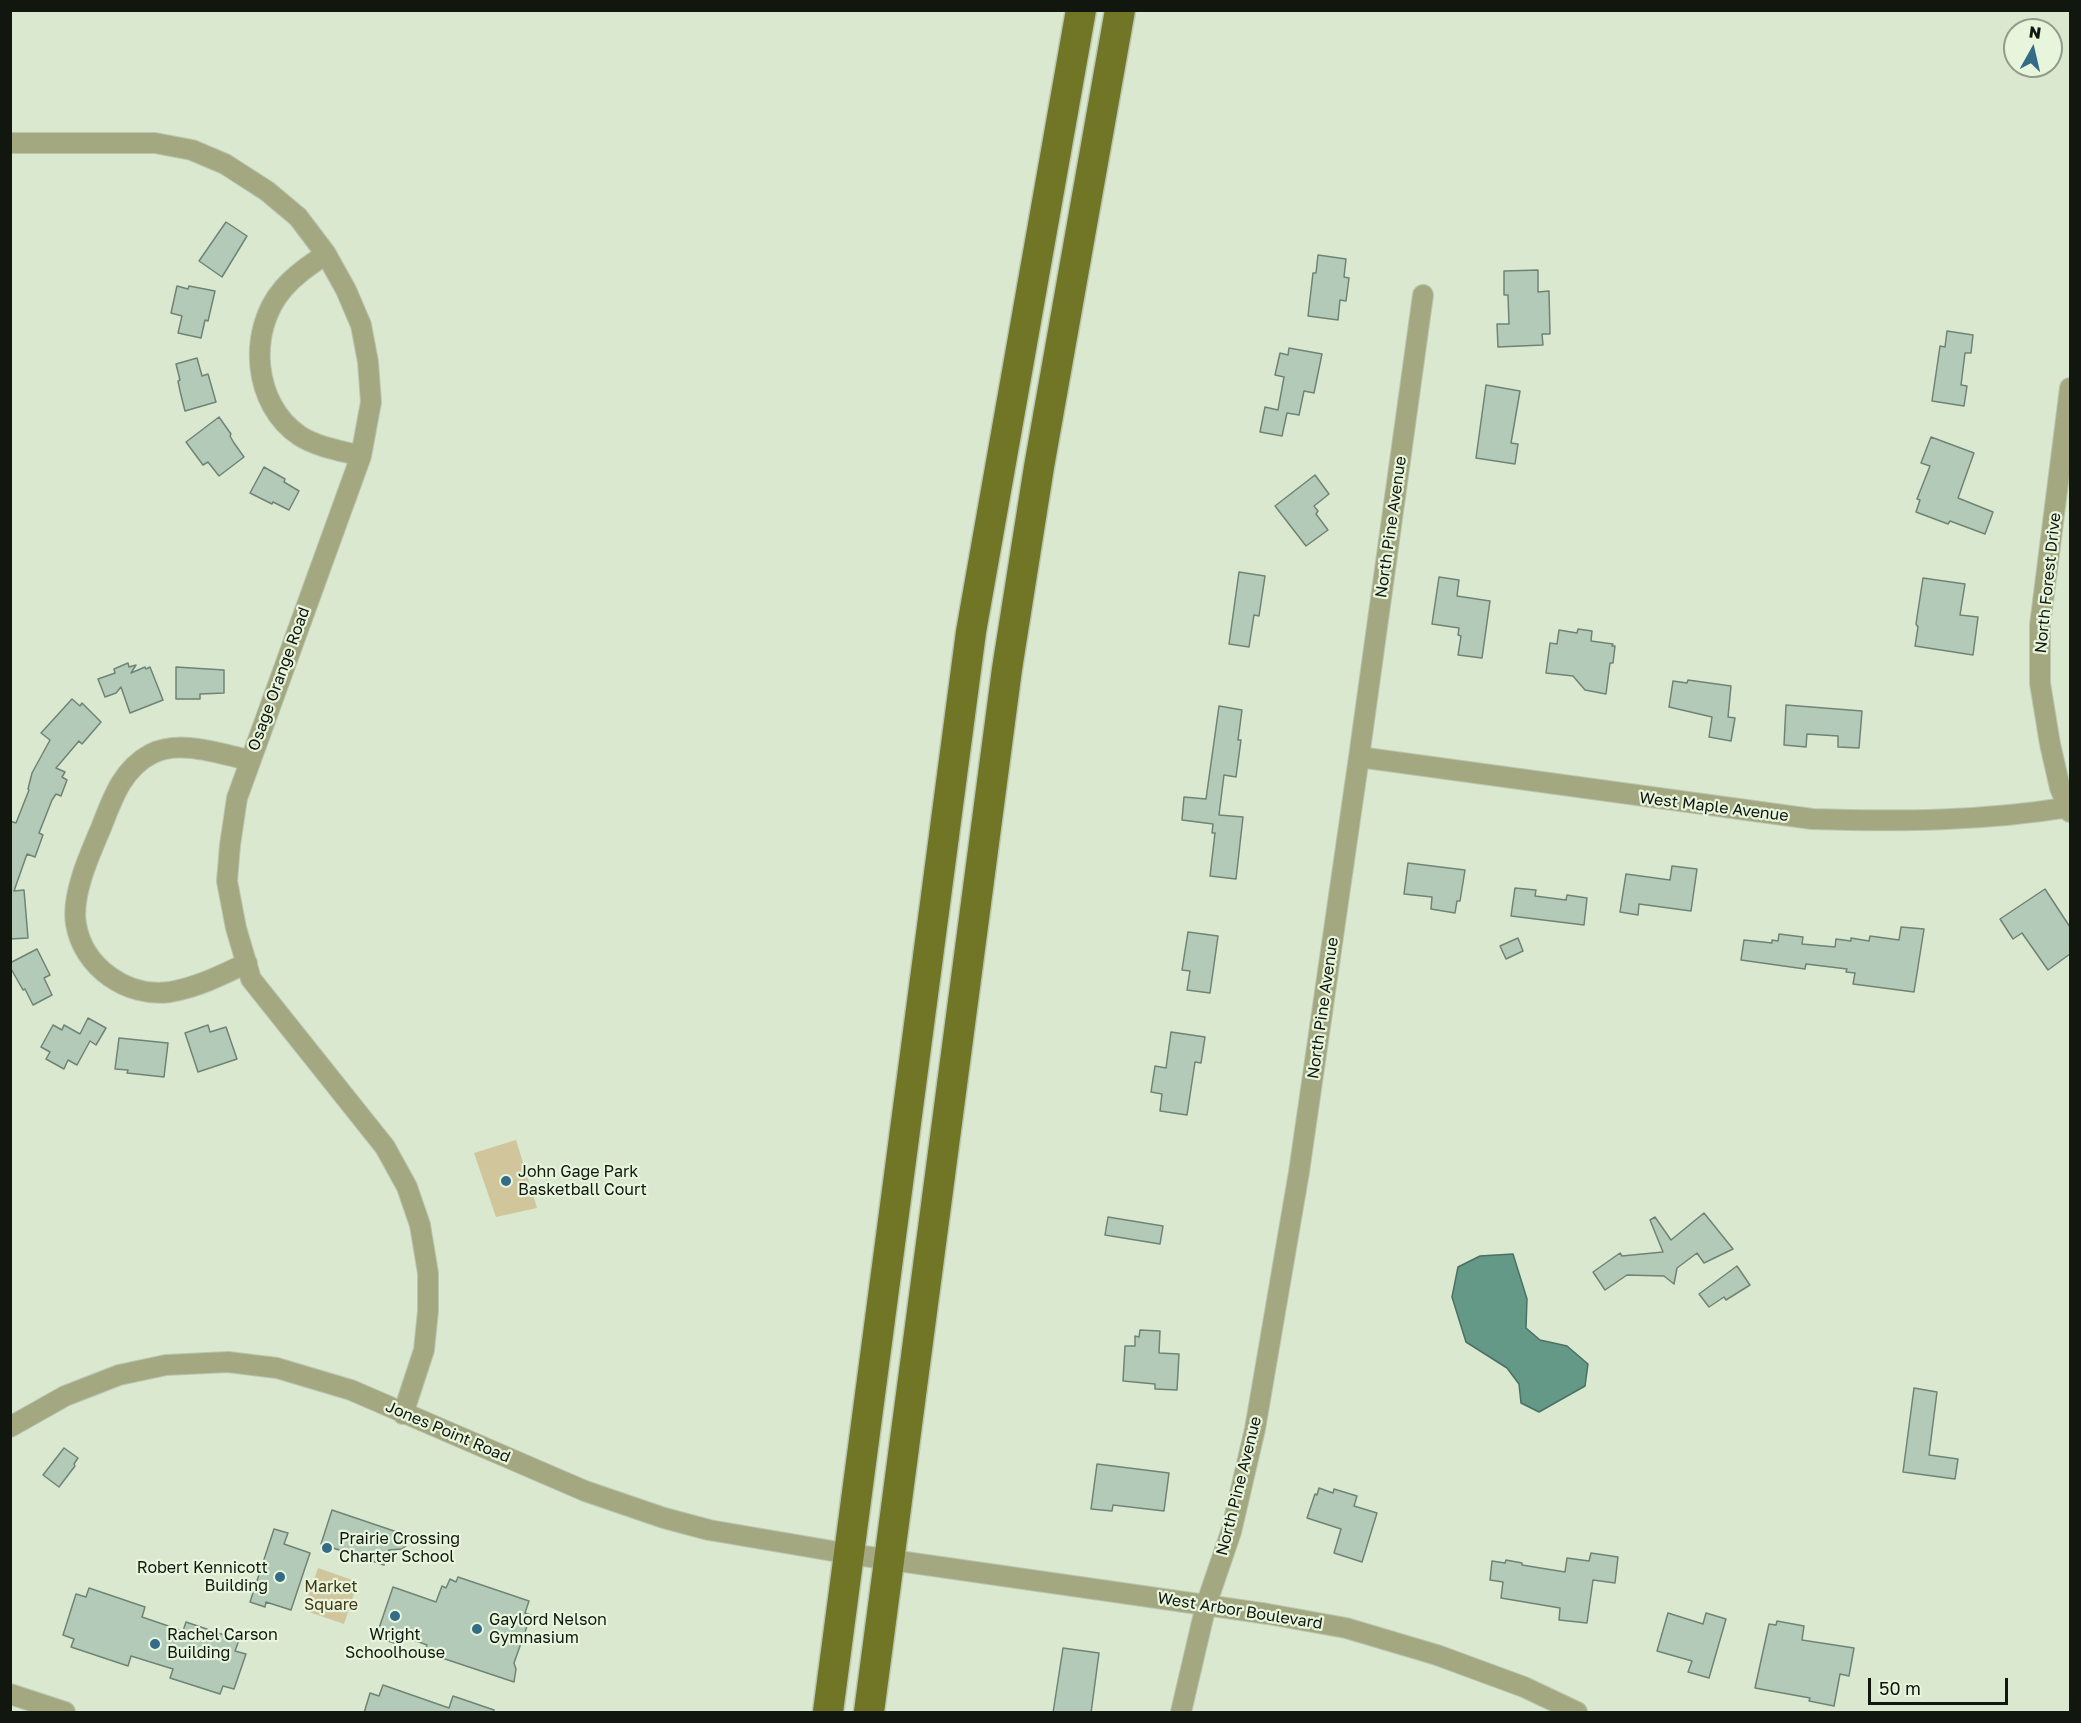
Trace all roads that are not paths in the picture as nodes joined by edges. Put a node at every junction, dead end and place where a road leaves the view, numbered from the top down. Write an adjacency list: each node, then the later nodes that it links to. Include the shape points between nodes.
1 (1081, 10): 14 (main road, via 970,632)
2 (1120, 10): 15 (main road, via 1007,669)
3 (10, 143): 4 (street, Osage Orange Road, via 155,143 192,150 225,164 267,191 298,217)
4 (326, 254): 7 (street, Osage Orange Road, via 362,325 371,402); 7 (street, via 302,270 282,290 270,310 261,338 260,375 281,420 301,436)
5 (1422, 295): 8 (street, North Pine Avenue)
6 (2070, 388): 10 (street, North Forest Drive, via 2040,636 2040,683 2050,744 2060,788)
7 (361, 456): 9 (street, Osage Orange Road)
8 (1359, 758): 10 (street, West Maple Avenue, via 1812,819 1886,822); 16 (street, North Pine Avenue, via 1299,1173 1255,1429 1231,1532)
9 (249, 760): 11 (street, Osage Orange Road, via 237,798 227,881); 11 (street, via 171,748 135,765 117,787 90,852 78,889 75,923 84,948 98,968 117,982 141,990 168,992 207,982)
10 (2070, 809)
11 (246, 963): 12 (street, Osage Orange Road, via 251,979 385,1148 407,1187 420,1226 428,1273 428,1311 424,1350)
12 (403, 1414): 13 (street, Jones Point Road, via 351,1390 288,1371 228,1362 166,1365 119,1375 65,1396); 14 (street, Jones Point Road, via 585,1491 664,1518 709,1530)
13 (10, 1427)
14 (850, 1554): 15 (street, Jones Point Road); 19 (main road)
15 (890, 1559): 16 (street, West Arbor Boulevard); 20 (main road)
16 (1206, 1605): 21 (street, North Pine Avenue); 22 (street, West Arbor Boulevard, via 1357,1632 1437,1655)
17 (10, 1694): 18 (street)
18 (65, 1713)
19 (828, 1713)
20 (869, 1713)
21 (1182, 1713)
22 (1577, 1713)

